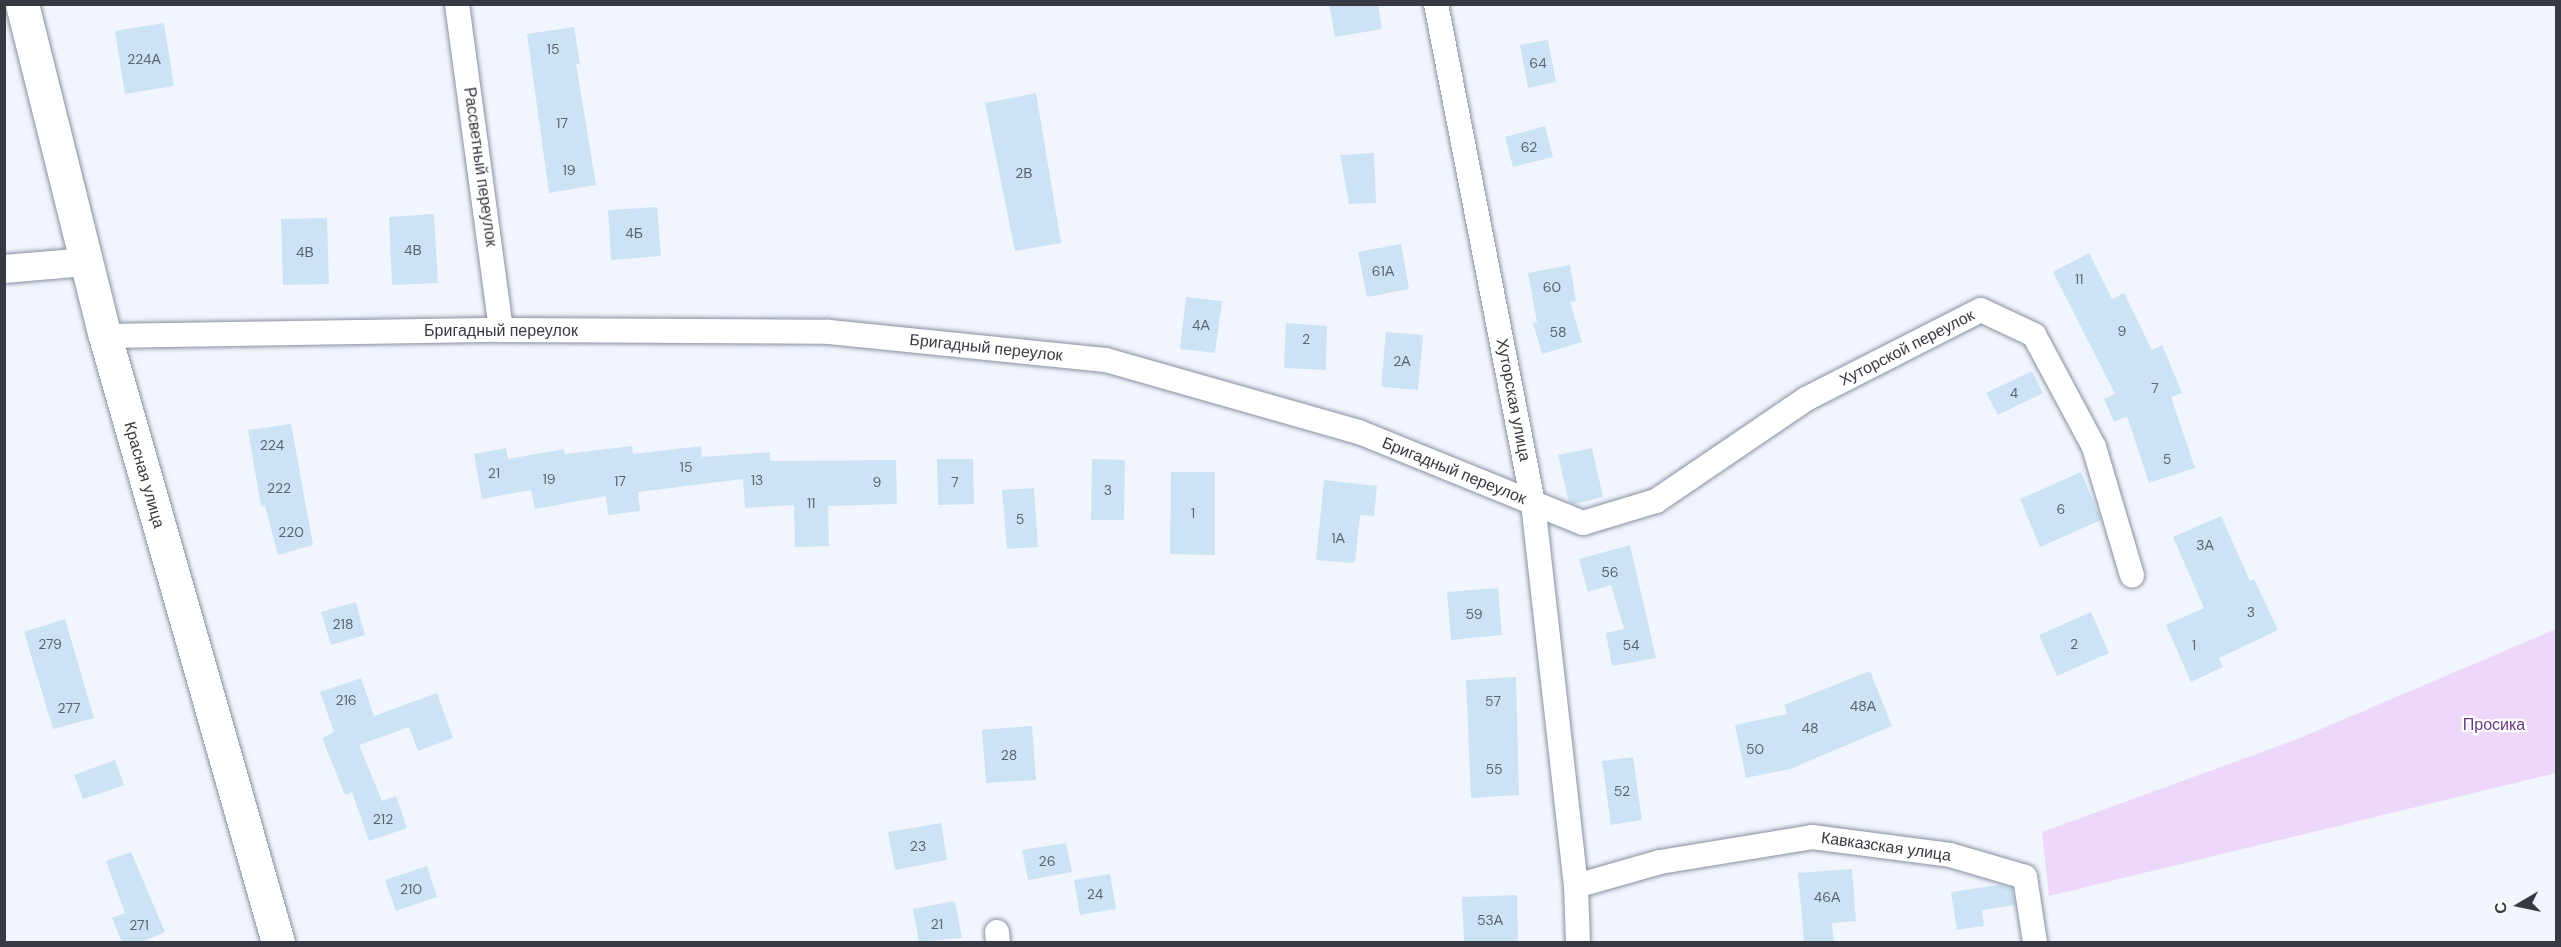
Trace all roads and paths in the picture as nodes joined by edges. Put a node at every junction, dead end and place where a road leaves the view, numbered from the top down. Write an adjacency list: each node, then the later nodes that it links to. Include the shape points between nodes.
1 (22, 4): 4 (main road, Красная улица)
2 (457, 4): 6 (street, Рассветный переулок)
3 (1436, 4): 9 (street, Хуторская улица)
4 (85, 262): 5 (street); 7 (main road, Красная улица)
5 (4, 269)
6 (501, 330): 7 (street, Бригадный переулок); 9 (street, Бригадный переулок, via 829,332 1106,360 1359,432)
7 (105, 336): 12 (main road, Красная улица)
8 (1806, 399): 9 (street, Бригадный переулок, via 1656,501 1583,523); 10 (street, Хуторской переулок, via 1982,310 2034,335 2094,447)
9 (1533, 503): 11 (street, Хуторская улица)
10 (2132, 574)
11 (1576, 886): 13 (street, Хуторская улица); 14 (street, Кавказская улица, via 1660,862 1812,837 1950,855 2025,878)
12 (279, 942)
13 (1578, 942)
14 (2035, 942)

